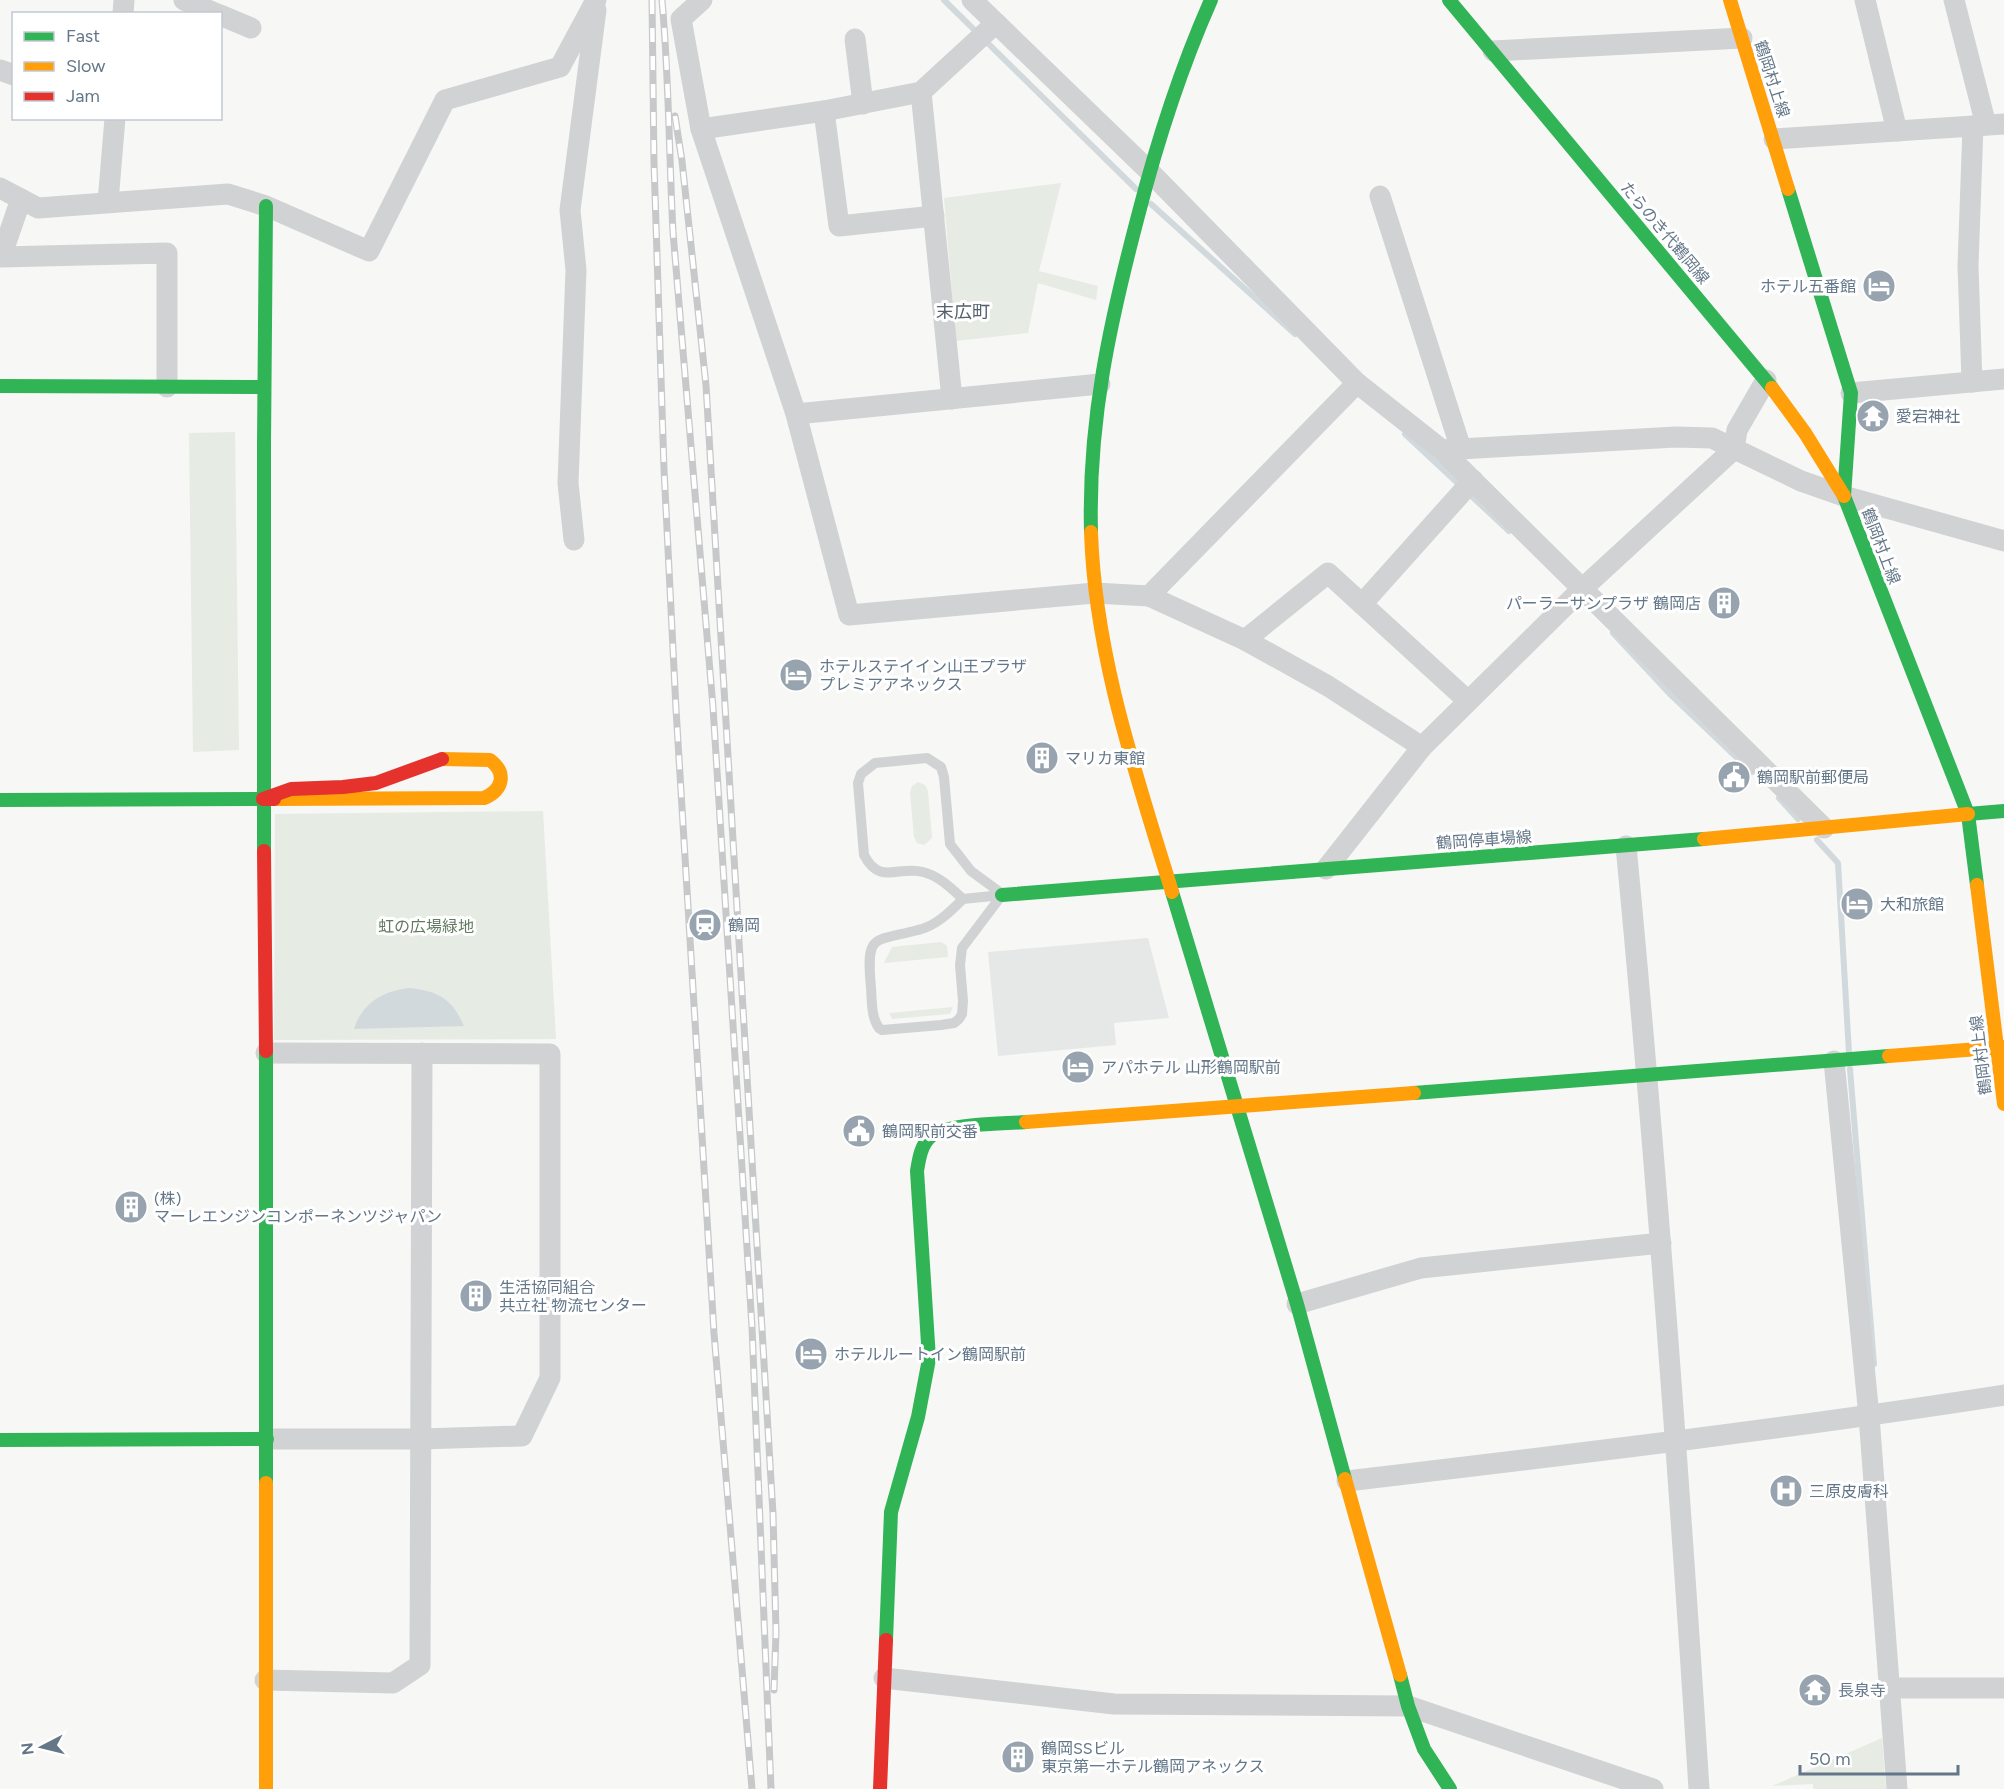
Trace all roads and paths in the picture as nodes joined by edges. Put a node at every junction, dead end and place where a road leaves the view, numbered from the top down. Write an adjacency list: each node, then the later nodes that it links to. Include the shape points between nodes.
1 (184, 0): 10 (street)
2 (596, 0): 30 (street, via 560,67 445,100 369,251); 47 (street, via 570,210 576,270 568,483)
3 (702, 0): 22 (street, via 681,19)
4 (972, 0): 12 (street)
5 (1212, 0): 25 (street)
6 (1449, 0): 16 (street, たらのき代鶴岡線)
7 (1730, 0): 14 (street, 鶴岡村上線)
8 (1865, 0): 23 (street)
9 (1954, 0): 21 (street)
10 (214, 12)
11 (222, 15): 13 (street)
12 (996, 23): 17 (street); 25 (street)
13 (251, 28)
14 (1742, 38): 16 (street); 24 (street, 鶴岡村上線)
15 (855, 39): 18 (street)
16 (1493, 51): 33 (street, たらのき代鶴岡線)
17 (921, 92): 18 (street); 31 (street)
18 (863, 104): 19 (street)
19 (824, 111): 22 (street); 31 (street, via 839,226)
20 (115, 120): 29 (street)
21 (1988, 125): 23 (street); 34 (street, via 1968,266)
22 (701, 129): 42 (street)
23 (1897, 131): 24 (street)
24 (1774, 139): 40 (street, 鶴岡村上線)
25 (1149, 171): 35 (street); 36 (street, via 1114,305)
26 (0, 188): 28 (street)
27 (1380, 196): 43 (street)
28 (21, 199): 29 (street, via 38,208); 38 (street, via 1,257 167,253)
29 (108, 202): 30 (street, via 228,194)
30 (266, 206): 39 (street)
31 (934, 216): 41 (street)
32 (2004, 379): 34 (street)
33 (1766, 380): 44 (street, via 1737,429); 46 (street, たらのき代鶴岡線)
34 (1972, 382): 40 (street)
35 (1357, 383): 43 (street); 51 (street)
36 (1100, 384): 41 (street); 50 (street, via 1091,502)
37 (0, 386): 38 (street)
38 (167, 387): 39 (street)
39 (263, 387): 56 (street)
40 (1851, 393): 46 (street, 鶴岡村上線)
41 (952, 399): 42 (street)
42 (796, 414): 50 (street, via 849,615)
43 (1451, 449): 44 (street, via 1676,436 1712,438); 45 (street)
44 (1734, 449): 46 (street, via 1801,481); 49 (street)
45 (1473, 480): 49 (street); 52 (street)
46 (1844, 496): 48 (street); 59 (street, 鶴岡村上線)
47 (574, 540)
48 (2004, 541)
49 (1582, 589): 54 (street); 60 (street)
50 (1095, 593): 51 (street); 63 (street, via 1122,729)
51 (1149, 596): 53 (street)
52 (1362, 604): 53 (street, via 1328,573); 54 (street)
53 (1245, 640): 55 (street, via 1328,686)
54 (1468, 701): 55 (street)
55 (1422, 747): 62 (street)
56 (263, 799): 56 (street, via 291,789 376,783 442,759 490,760 503,777 498,791 484,798); 57 (street); 67 (street)
57 (0, 800)
58 (2004, 811): 59 (street)
59 (1968, 814): 60 (street, 鶴岡停車場線); 66 (street, 鶴岡村上線)
60 (1824, 828): 61 (street, 鶴岡停車場線)
61 (1626, 846): 62 (street, 鶴岡停車場線); 70 (street)
62 (1326, 869): 63 (street, 鶴岡停車場線)
63 (1170, 881): 64 (street, 鶴岡停車場線); 72 (street)
64 (1002, 894): 65 (lane); 65 (lane, via 962,948 963,1001 959,1019 954,1023 882,1030 873,1012 869,963 873,945 888,935 920,930 936,922); 65 (lane, via 971,871 950,844 941,767 927,758 875,763 867,768 858,783 868,864 884,873 925,872)
65 (963, 899)
66 (2001, 1047): 69 (street); 71 (street, 鶴岡村上線)
67 (266, 1053): 68 (street); 77 (street)
68 (422, 1053): 78 (street); 78 (street, via 550,1054 550,1378 522,1436)
69 (1834, 1061): 70 (street); 76 (street)
70 (1648, 1075): 72 (street); 73 (street)
71 (2004, 1104)
72 (1238, 1107): 74 (street); 82 (street, via 951,1128 935,1132 927,1140 917,1171 929,1367 891,1512)
73 (1661, 1243): 74 (street, via 1421,1268); 80 (street)
74 (1297, 1304): 81 (street)
75 (2004, 1395): 76 (street)
76 (1869, 1416): 80 (street); 84 (street)
77 (267, 1439): 78 (street); 79 (street); 83 (street)
78 (420, 1439): 83 (street, via 420,1665 393,1683)
79 (0, 1440)
80 (1677, 1443): 81 (street); 91 (street)
81 (1347, 1481): 86 (street)
82 (884, 1678): 86 (street, via 1114,1704); 88 (street)
83 (265, 1680): 87 (street)
84 (1890, 1688): 85 (street); 92 (street)
85 (2004, 1688)
86 (1408, 1706): 89 (street, via 1424,1749); 90 (street)
87 (266, 1789)
88 (880, 1789)
89 (1450, 1789)
90 (1653, 1789)
91 (1699, 1789)
92 (1897, 1789)

